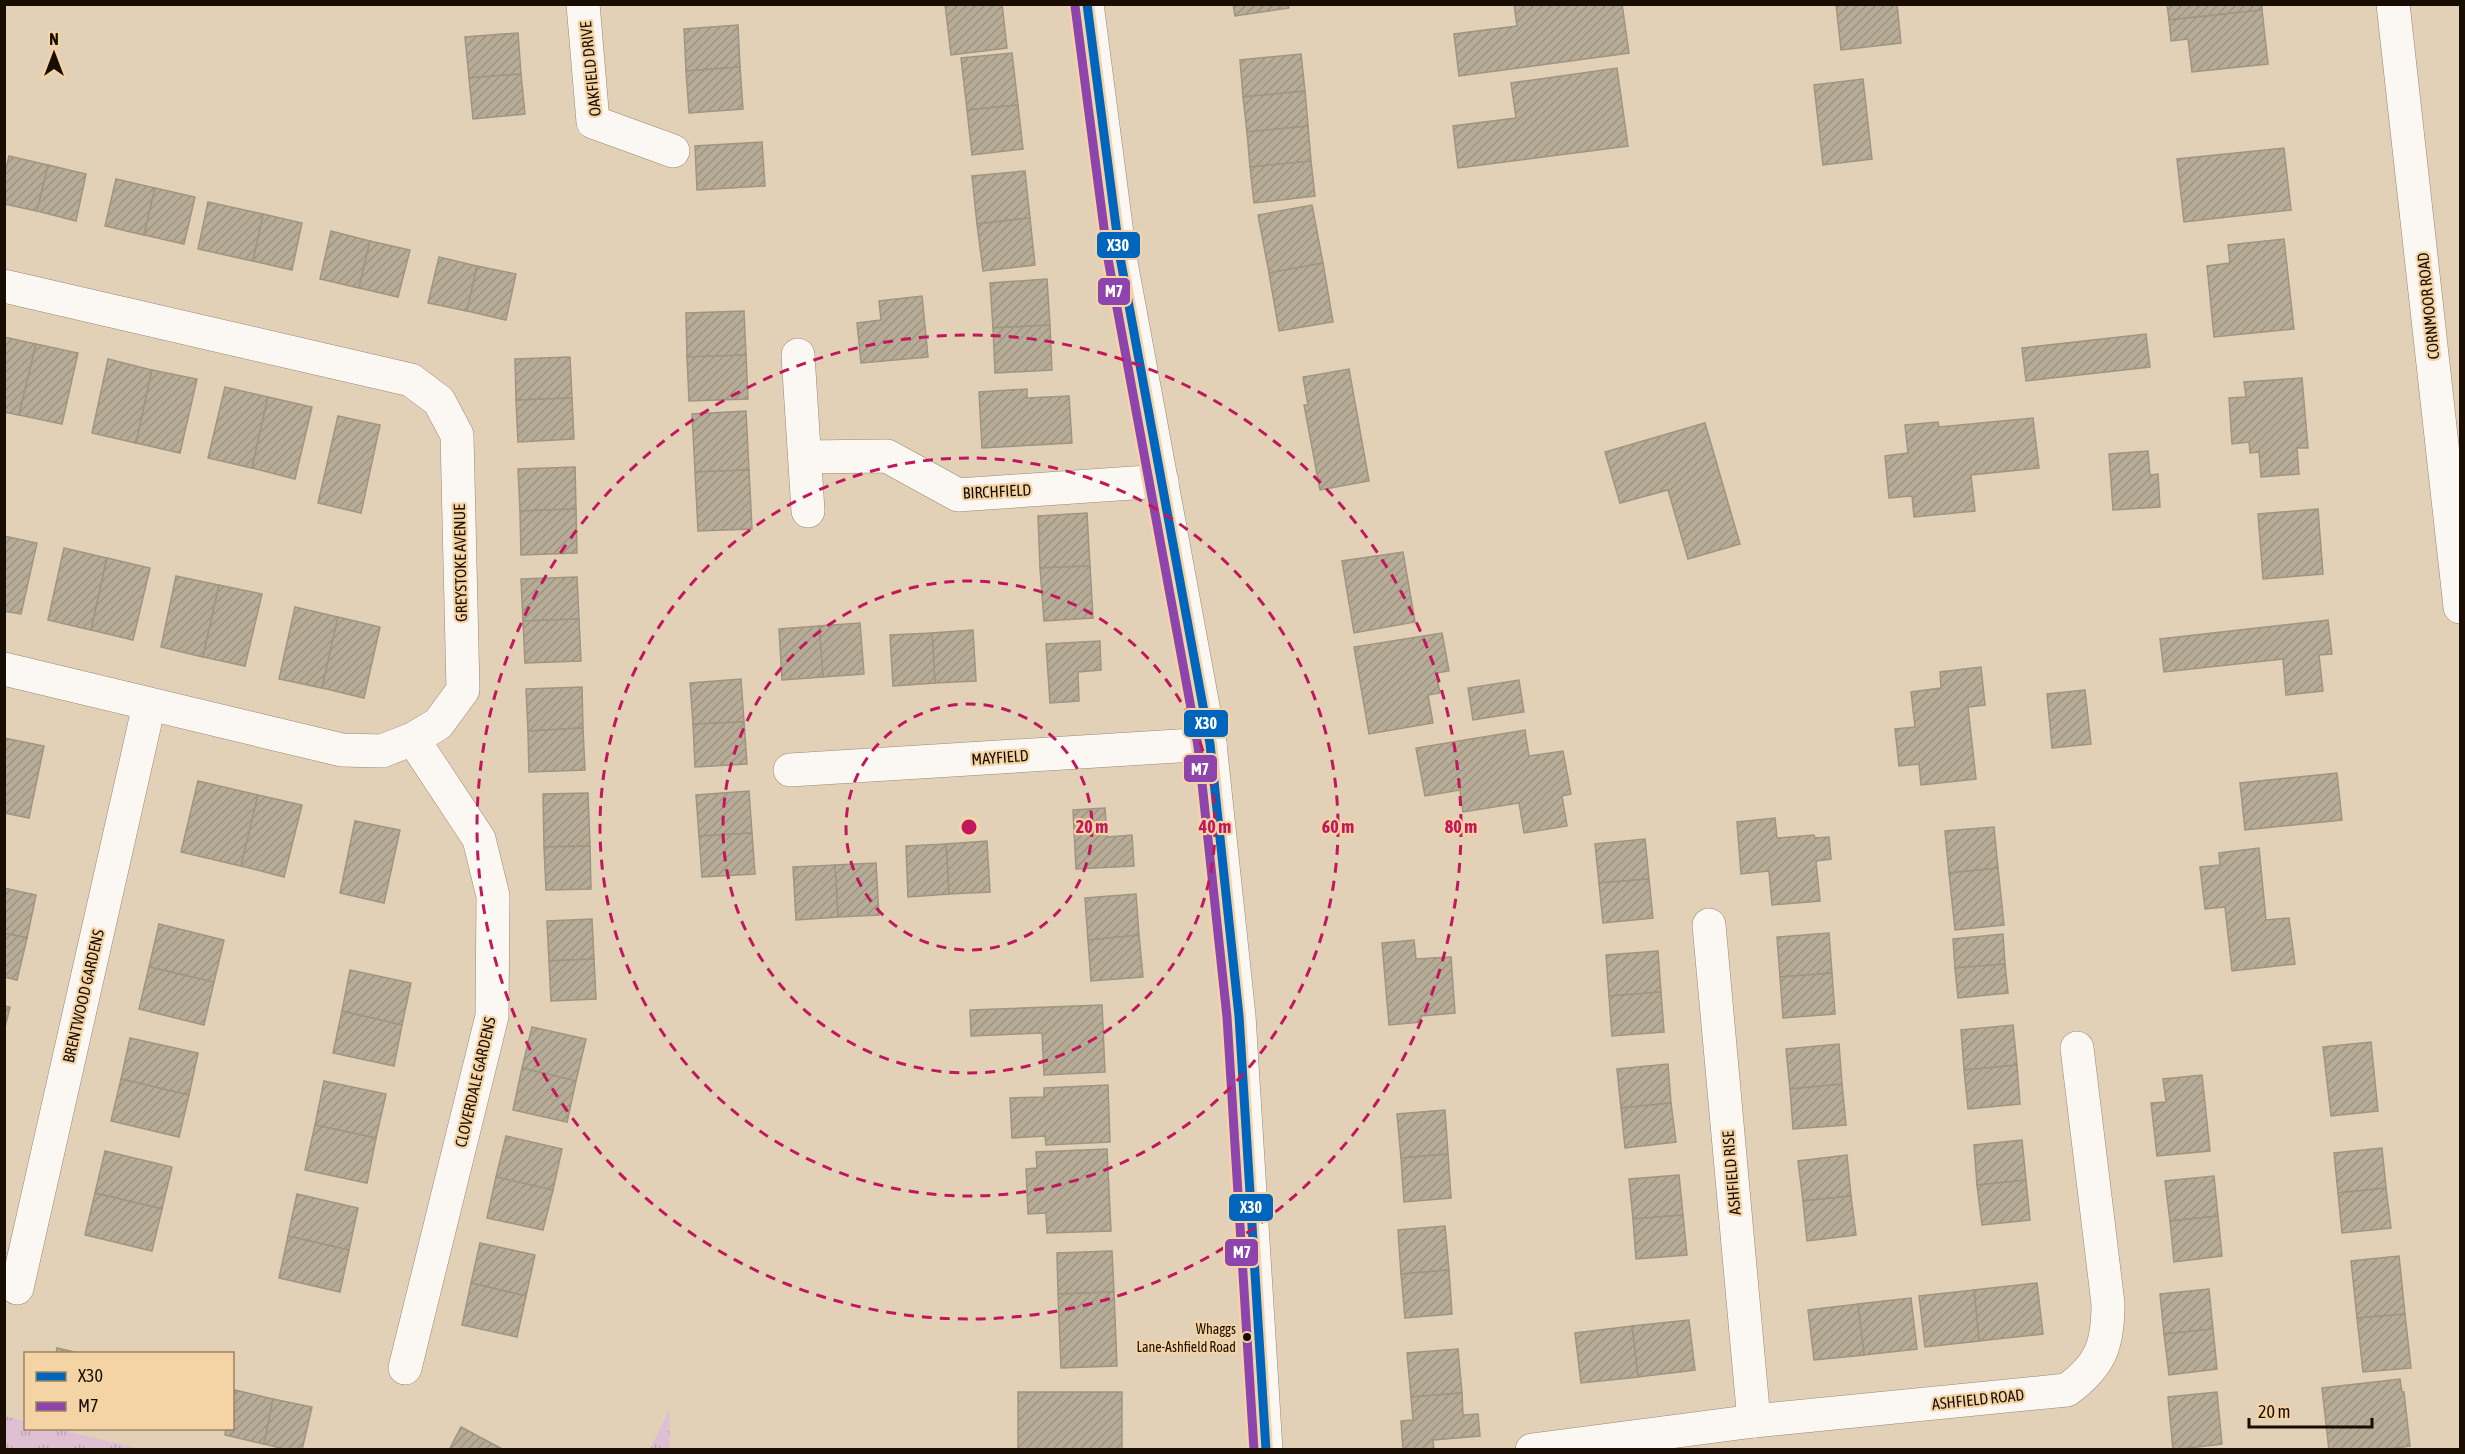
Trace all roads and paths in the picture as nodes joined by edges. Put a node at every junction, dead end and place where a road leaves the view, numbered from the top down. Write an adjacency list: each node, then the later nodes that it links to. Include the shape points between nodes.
1 (583, 4): 4 (street, OAKFIELD DRIVE, via 593,122)
2 (1087, 4): 8 (street, via 1120,257)
3 (2393, 4): 10 (street, CORNMOOR ROAD)
4 (673, 151)
5 (4, 285): 13 (street, GREYSTOKE AVENUE, via 411,380 439,401 457,435 463,690 438,724)
6 (798, 355): 7 (street)
7 (805, 457): 8 (street, BIRCHFIELD, via 887,456 958,495); 9 (street)
8 (1162, 481): 14 (street)
9 (808, 512)
10 (2460, 607)
11 (4, 669): 12 (street, GREYSTOKE AVENUE)
12 (149, 705): 13 (street, GREYSTOKE AVENUE, via 342,750 382,751); 18 (street, BRENTWOOD GARDENS)
13 (413, 739): 19 (street, CLOVERDALE GARDENS, via 479,839 493,896 492,1016)
14 (1210, 744): 15 (street, MAYFIELD); 21 (street, via 1239,1016)
15 (790, 770)
16 (1708, 925): 20 (street, ASHFIELD RISE)
17 (2077, 1048): 20 (street, ASHFIELD ROAD, via 2108,1304 2108,1331 2091,1370 2067,1390)
18 (17, 1288)
19 (405, 1368)
20 (1754, 1421): 22 (street, ASHFIELD ROAD)
21 (1266, 1449)
22 (1532, 1449)

